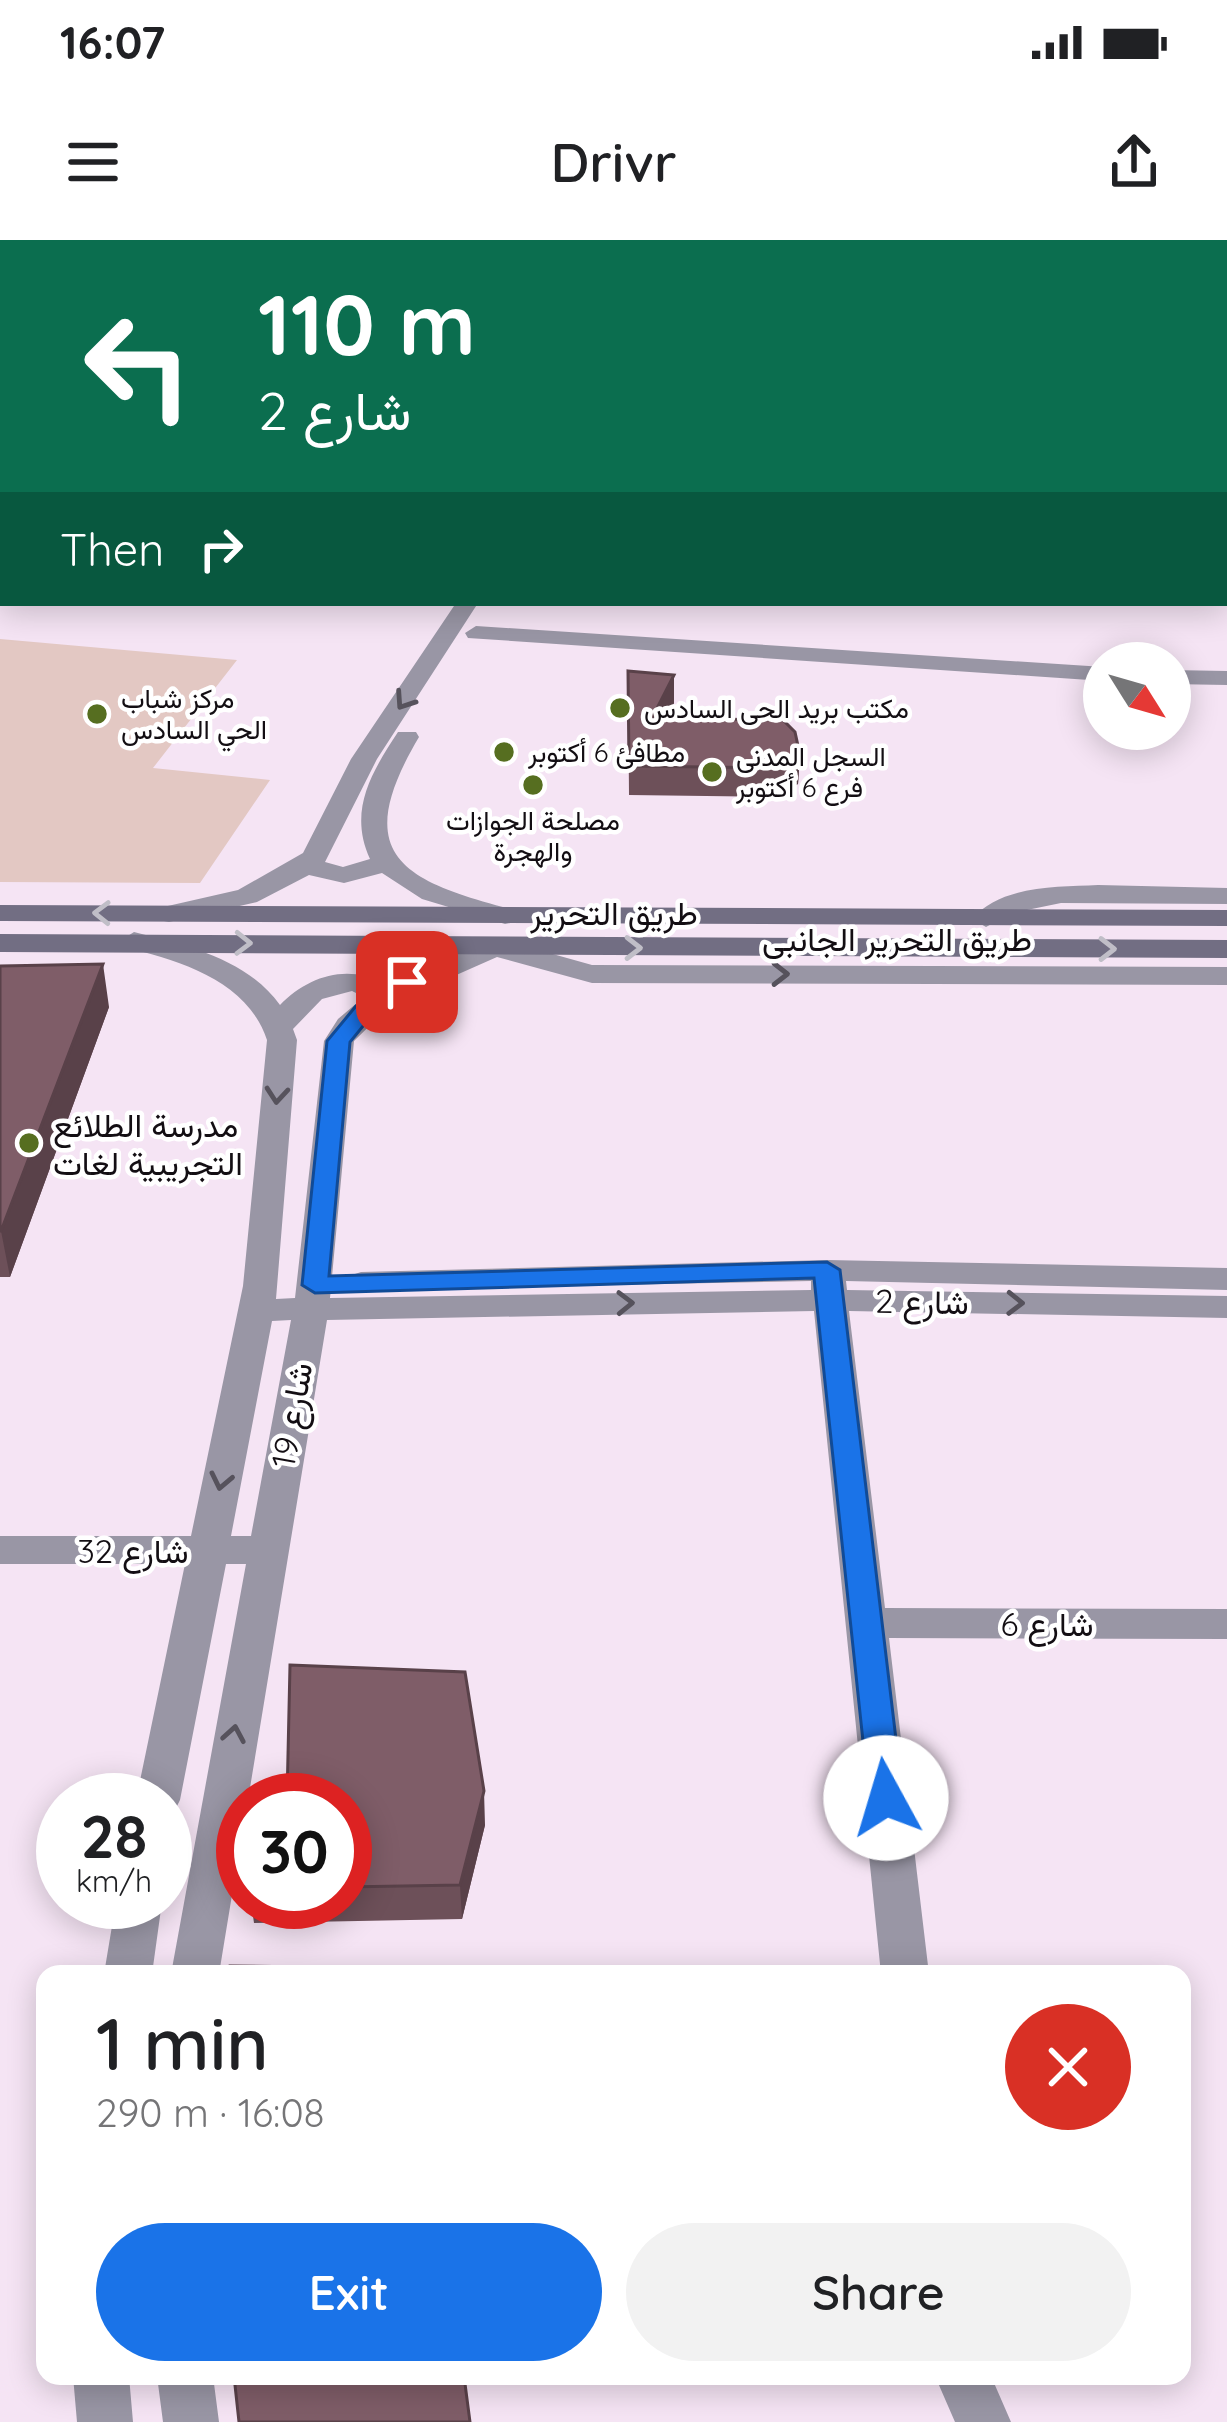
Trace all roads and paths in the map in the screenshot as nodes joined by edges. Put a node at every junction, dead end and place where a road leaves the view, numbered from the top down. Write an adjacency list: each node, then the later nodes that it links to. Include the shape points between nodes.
1 (465, 606): 7 (street, one-way to 7)
2 (493, 606): 3 (street)
3 (476, 633): 4 (street); 7 (street)
4 (1083, 673)
5 (1191, 677): 6 (street)
6 (1227, 678)
7 (377, 760): 8 (street, via 369,820); 9 (street, via 323,849)
8 (386, 862): 9 (street, via 344,874); 15 (street)
9 (303, 866): 12 (street, via 247,896)
10 (1227, 896): 14 (street, طريق التحرير الجانبى, via 1036,895 1000,905)
11 (0, 913): 12 (street, طريق التحرير, one-way to 11)
12 (169, 914): 15 (street, طريق التحرير)
13 (1227, 918): 14 (street, طريق التحرير)
14 (986, 919): 15 (street, طريق التحرير)
15 (502, 932): 16 (street, طريق التحرير, one-way to 15); 18 (street, طريق التحرير, one-way to 18); 19 (street, طريق التحرير الجانبى, one-way to 19, via 557,968 592,974); 20 (street, شارع 19)
16 (134, 941): 17 (street, طريق التحرير); 21 (street, via 213,968)
17 (0, 943)
18 (1227, 949)
19 (1227, 976)
20 (382, 997): 21 (street, via 364,985 323,986); 24 (street, شارع 19, via 338,1041)
21 (280, 1026): 25 (street, شارع 19, one-way to 25)
22 (1227, 1279): 23 (street, شارع 2)
23 (829, 1285): 24 (street, شارع 2); 26 (street, شارع 2, one-way to 26); 30 (street)
24 (313, 1297): 25 (street, شارع 2); 29 (street, شارع 19)
25 (259, 1298): 27 (street, شارع 19, one-way to 27)
26 (1227, 1307)
27 (207, 1549): 28 (street, شارع 32); 29 (street, شارع 32); 32 (street, شارع 19)
28 (0, 1550)
29 (267, 1550): 35 (street, شارع 19, one-way to 29)
30 (868, 1623): 31 (street, شارع 6); 36 (street)
31 (1227, 1624)
32 (163, 1773)
33 (135, 1929): 34 (street)
34 (129, 1965)
35 (197, 1965)
36 (903, 1965)
37 (102, 2385): 40 (street)
38 (186, 2385): 41 (street)
39 (967, 2385): 42 (street)
40 (105, 2422)
41 (191, 2422)
42 (983, 2422)

